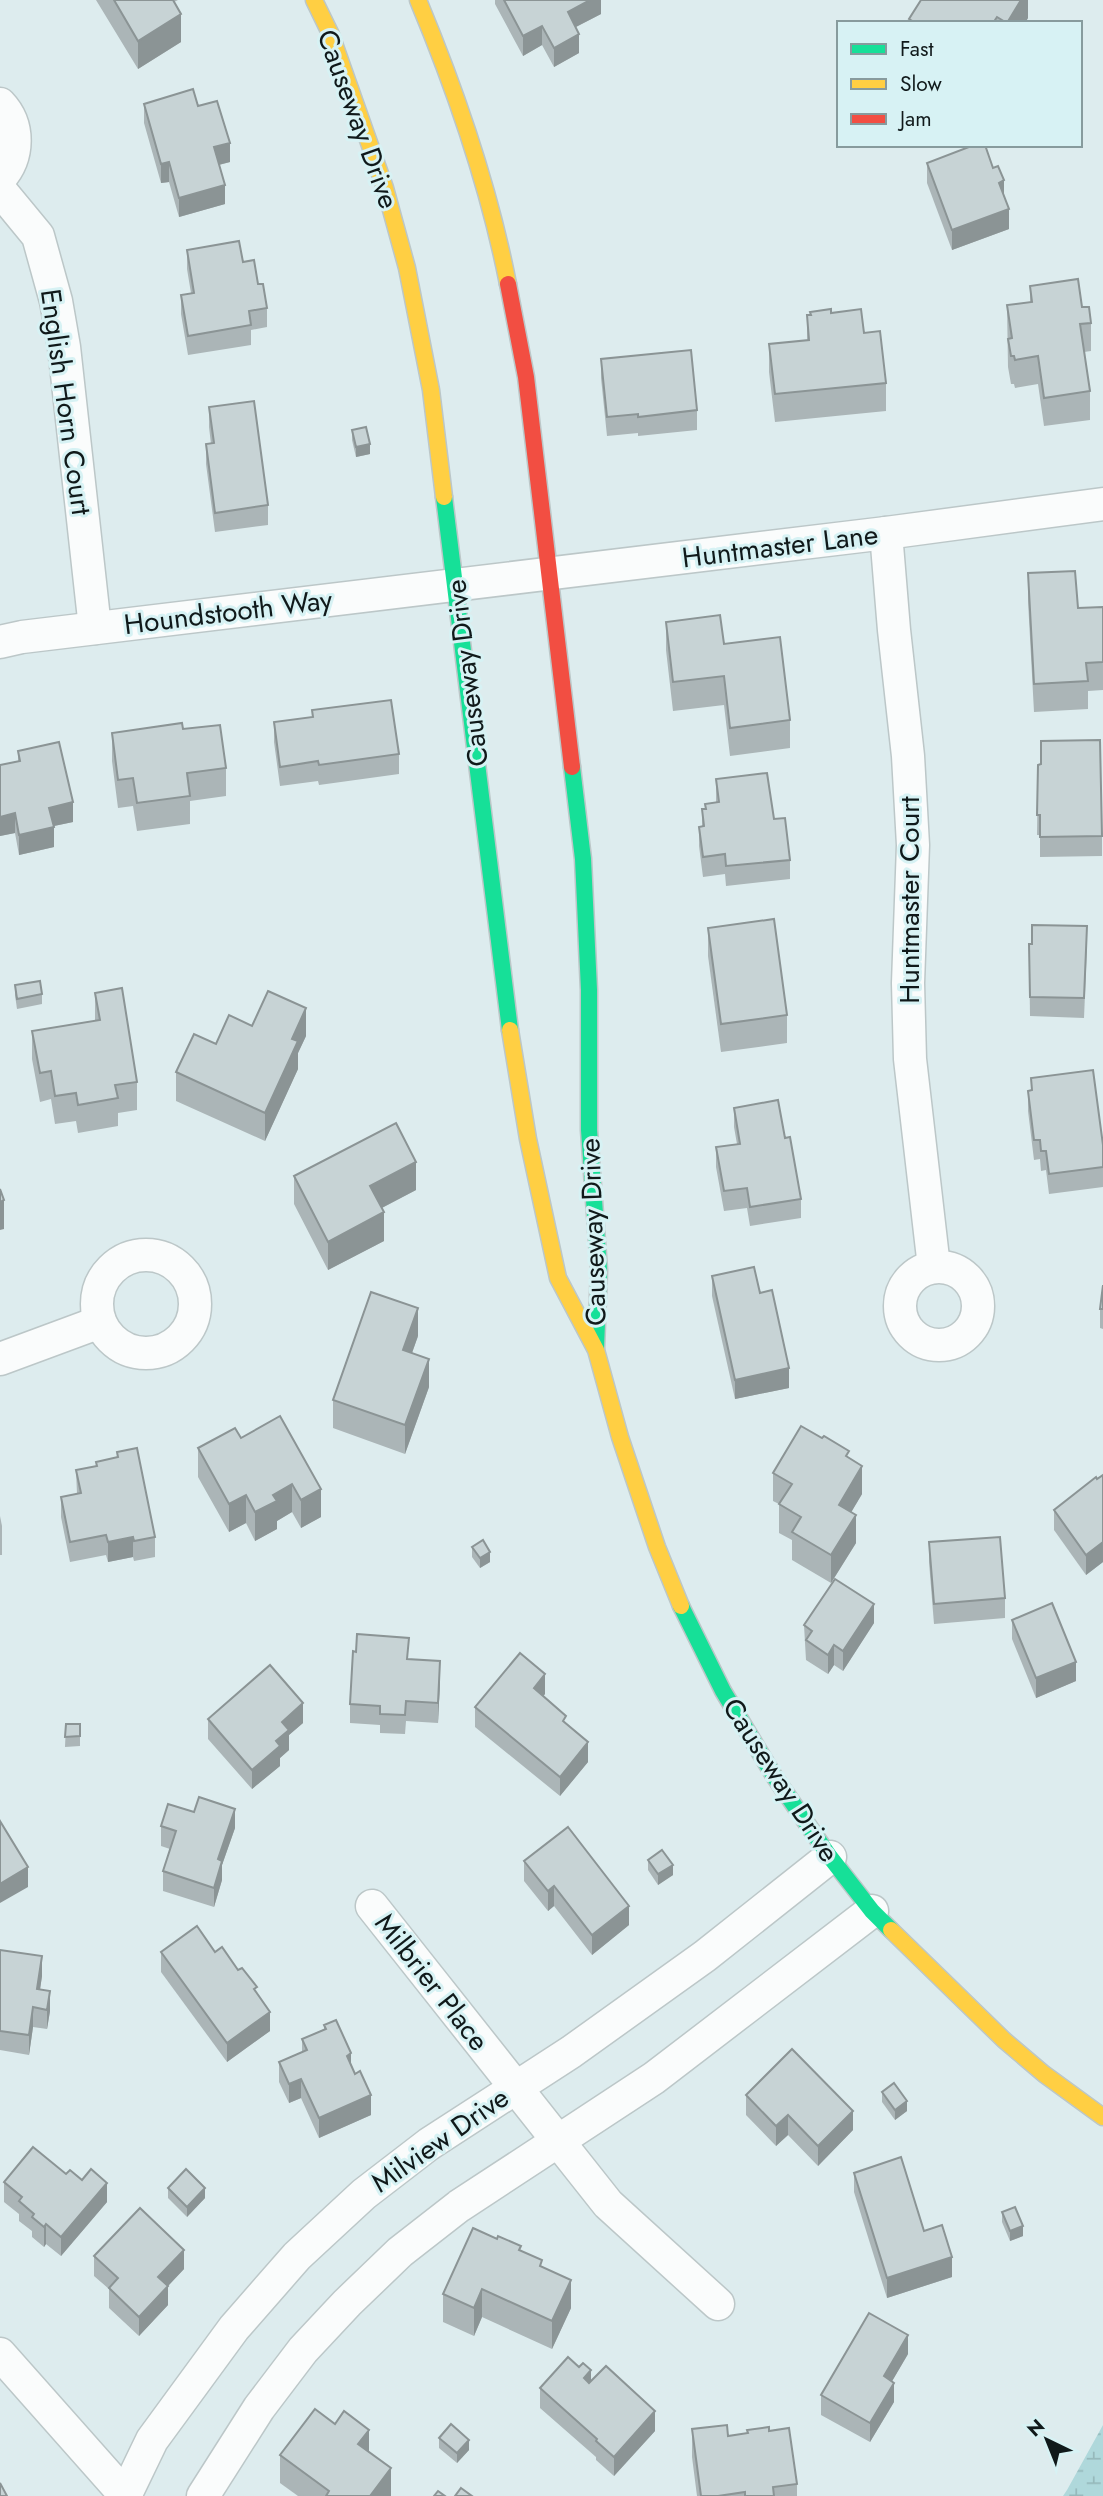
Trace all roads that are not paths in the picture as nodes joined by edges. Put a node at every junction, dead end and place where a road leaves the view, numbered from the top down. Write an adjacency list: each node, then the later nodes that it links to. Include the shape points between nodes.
1 (314, 0): 9 (street, Causeway Drive, via 331,35 385,188 407,268 431,390)
2 (418, 0): 8 (street, Causeway Drive, via 467,129 502,252 526,377)
3 (0, 104): 4 (street, via 12,121 15,138 13,155)
4 (0, 178)
5 (0, 190): 10 (street, English Horn Court, via 38,236 57,302)
6 (1103, 504): 7 (street, Huntmaster Lane)
7 (886, 533): 8 (street, Huntmaster Lane); 12 (street, Huntmaster Court, via 913,845 910,1059)
8 (550, 573): 9 (street, Huntmaster Lane); 14 (street, Causeway Drive, via 583,859 589,1130 599,1270)
9 (456, 584): 10 (street, Houndstooth Way); 14 (street, Causeway Drive, via 513,1054 528,1139 558,1278)
10 (95, 628): 11 (street, Houndstooth Way)
11 (0, 642)
12 (934, 1267)
13 (100, 1321): 15 (street)
14 (596, 1350): 16 (street, Causeway Drive, via 620,1437 680,1604 723,1691)
15 (0, 1359)
16 (830, 1857): 18 (street, Causeway Drive); 19 (street, Milview Drive, via 705,1956)
17 (372, 1906): 19 (street, Milbrier Place)
18 (872, 1911): 20 (street, Causeway Drive, via 1004,2040); 21 (street, via 654,2078)
19 (516, 2087): 21 (street, Milbrier Place); 24 (street, Milview Drive, via 374,2186 298,2256 234,2328 152,2440)
20 (1103, 2117)
21 (558, 2142): 22 (street, Milbrier Place, via 608,2204); 25 (street, via 459,2206 347,2302 259,2408)
22 (718, 2304)
23 (0, 2354): 24 (street)
24 (125, 2496)
25 (203, 2496)

